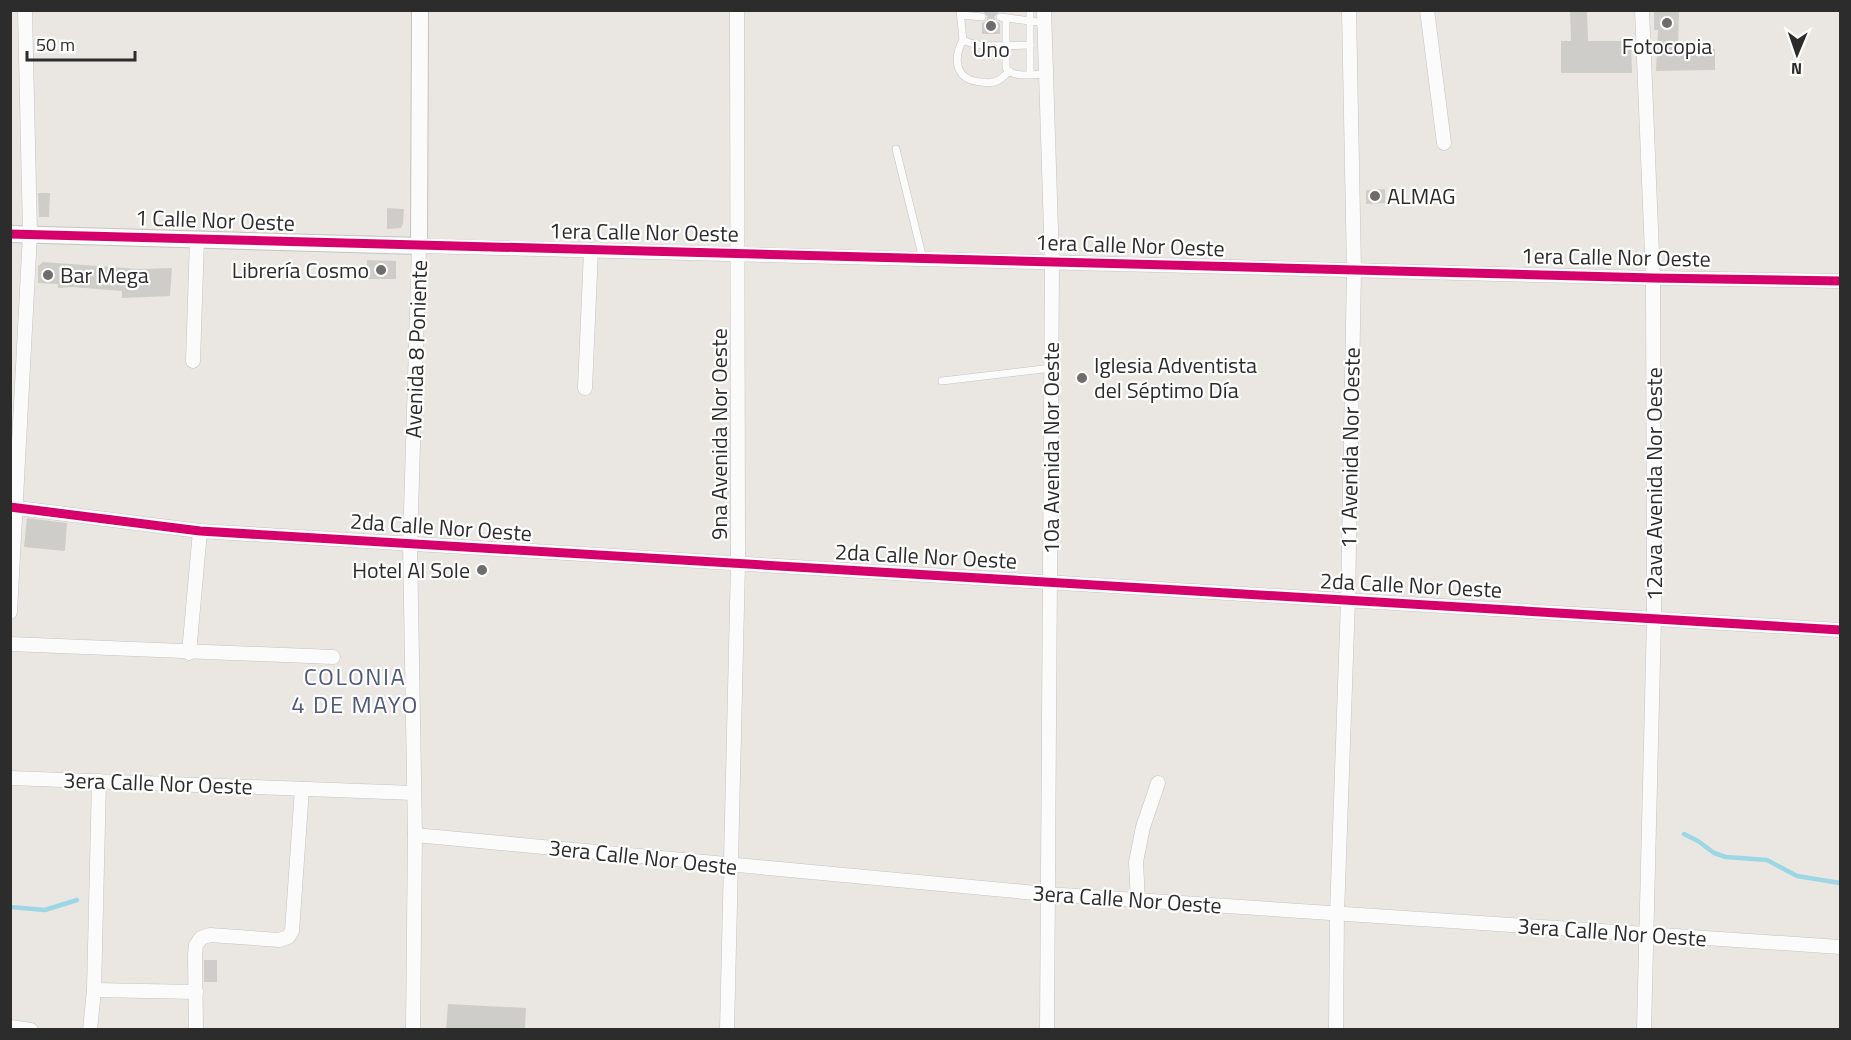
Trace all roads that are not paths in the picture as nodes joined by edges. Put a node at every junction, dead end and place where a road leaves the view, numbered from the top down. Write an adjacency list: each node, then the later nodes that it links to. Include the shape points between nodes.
1 (25, 10): 21 (street)
2 (420, 10): 23 (street, Avenida 8 Poniente)
3 (737, 10): 25 (street, 9na Avenida Nor Oeste)
4 (1030, 10): 11 (lane)
5 (1349, 10): 28 (street, 11 Avenida Nor Oeste)
6 (1427, 10): 18 (street)
7 (1642, 10): 29 (street, 12ava Avenida Nor Oeste)
8 (961, 13): 9 (lane); 12 (lane)
9 (982, 17)
10 (1045, 17): 11 (lane); 17 (street, 10a Avenida Nor Oeste)
11 (1030, 20): 13 (lane, via 1003,17); 14 (lane)
12 (963, 40): 13 (lane, via 970,44); 15 (lane, via 956,61 960,72 975,82 987,83 996,82)
13 (1005, 45): 14 (lane); 15 (lane)
14 (1030, 45): 16 (lane)
15 (1009, 72): 16 (lane)
16 (1030, 74): 17 (lane)
17 (1046, 74): 27 (street, 10a Avenida Nor Oeste)
18 (1444, 143)
19 (896, 149): 26 (lane)
20 (10, 234): 21 (street, 1 Calle Nor Oeste)
21 (30, 234): 22 (street, 1 Calle Nor Oeste); 35 (street)
22 (197, 239): 23 (street, 1 Calle Nor Oeste); 31 (street)
23 (418, 246): 24 (street, 1era Calle Nor Oeste); 37 (street, Avenida 8 Poniente)
24 (591, 250): 25 (street, 1era Calle Nor Oeste); 34 (street)
25 (738, 254): 26 (street, 1era Calle Nor Oeste); 38 (street, 9na Avenida Nor Oeste)
26 (923, 259): 27 (street, 1era Calle Nor Oeste)
27 (1052, 262): 28 (street, 1era Calle Nor Oeste); 32 (street, 10a Avenida Nor Oeste)
28 (1354, 270): 29 (street, 1era Calle Nor Oeste); 40 (street, 11 Avenida Nor Oeste)
29 (1653, 278): 30 (street, 1era Calle Nor Oeste); 42 (street, 12ava Avenida Nor Oeste)
30 (1840, 281)
31 (193, 361)
32 (1052, 368): 33 (lane); 39 (street, 10a Avenida Nor Oeste)
33 (942, 381)
34 (585, 388)
35 (13, 507): 36 (street, 2da Calle Nor Oeste); 41 (street)
36 (200, 531): 37 (street, 2da Calle Nor Oeste); 45 (street)
37 (410, 544): 38 (street, 2da Calle Nor Oeste); 51 (street, Avenida 8 Poniente)
38 (738, 564): 39 (street, 2da Calle Nor Oeste); 53 (street, 9na Avenida Nor Oeste)
39 (1050, 583): 40 (street, 2da Calle Nor Oeste); 54 (street, 10a Avenida Nor Oeste)
40 (1348, 600): 42 (street, 2da Calle Nor Oeste); 56 (street, 11 Avenida Nor Oeste)
41 (10, 612)
42 (1654, 618): 43 (street, 2da Calle Nor Oeste); 57 (street, 12ava Avenida Nor Oeste)
43 (1840, 630)
44 (10, 644): 45 (street)
45 (189, 653): 46 (street)
46 (333, 657)
47 (10, 778): 48 (street, 3era Calle Nor Oeste)
48 (99, 781): 50 (street, 3era Calle Nor Oeste); 59 (street)
49 (1158, 783): 55 (street, via 1136,862)
50 (302, 789): 51 (street, 3era Calle Nor Oeste); 60 (street, via 292,931 279,940 201,938 195,955)
51 (414, 793): 52 (street, Avenida 8 Poniente)
52 (415, 835): 53 (street, 3era Calle Nor Oeste); 65 (street, Avenida 8 Poniente)
53 (730, 866): 54 (street, 3era Calle Nor Oeste); 66 (street, 9na Avenida Nor Oeste)
54 (1047, 894): 55 (street, 3era Calle Nor Oeste); 67 (street, 10a Avenida Nor Oeste)
55 (1138, 900): 56 (street, 3era Calle Nor Oeste)
56 (1337, 914): 57 (street, 3era Calle Nor Oeste); 68 (street, 11 Avenida Nor Oeste)
57 (1646, 934): 58 (street, 3era Calle Nor Oeste); 69 (street, 12ava Avenida Nor Oeste)
58 (1840, 947)
59 (94, 990): 60 (street); 63 (street)
60 (196, 992): 64 (street)
61 (10, 1027): 62 (street)
62 (31, 1029)
63 (90, 1029)
64 (196, 1029)
65 (413, 1029)
66 (728, 1029)
67 (1047, 1029)
68 (1336, 1029)
69 (1644, 1029)

